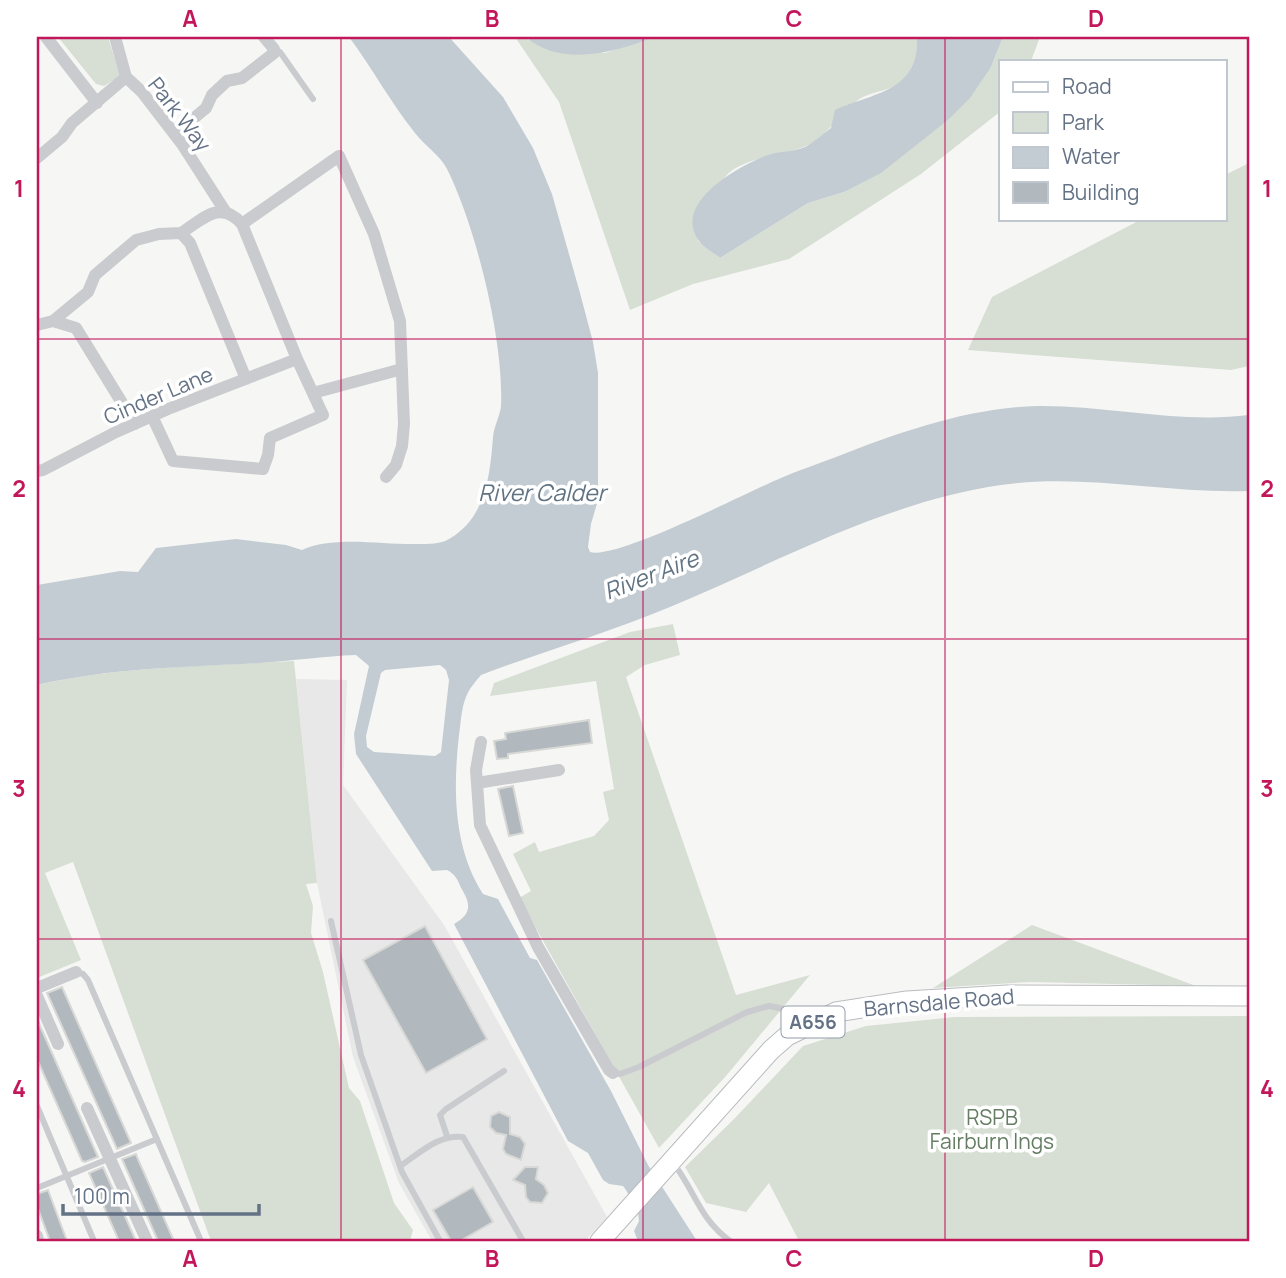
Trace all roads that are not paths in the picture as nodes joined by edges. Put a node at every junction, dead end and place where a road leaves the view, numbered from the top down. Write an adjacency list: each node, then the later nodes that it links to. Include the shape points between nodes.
1 (46, 37): 7 (street)
2 (115, 37): 5 (street, Park Way)
3 (264, 37): 4 (street)
4 (274, 50): 6 (lane); 8 (street, via 242,78 227,81 206,108)
5 (127, 77): 7 (street); 8 (street, Park Way)
6 (313, 99)
7 (97, 103): 9 (street)
8 (175, 134): 10 (street, Park Way)
9 (37, 158)
10 (225, 211): 11 (street, Park Way); 12 (street, via 212,213)
11 (242, 224): 15 (street); 16 (street, via 339,156 374,234 400,321)
12 (181, 233): 13 (street, via 136,240 95,275 88,292); 17 (street, via 190,243)
13 (53, 321): 14 (street); 20 (street, via 76,328)
14 (37, 325)
15 (297, 359): 17 (street, Cinder Lane); 18 (street)
16 (402, 369): 18 (street); 22 (street, via 402,446 397,465)
17 (246, 379): 19 (street, Cinder Lane)
18 (313, 393): 19 (street, via 323,415 270,438 263,469 173,461)
19 (152, 416): 20 (street, Cinder Lane)
20 (135, 424): 21 (street, Cinder Lane)
21 (37, 471)
22 (386, 477)
23 (481, 742): 25 (street)
24 (559, 770): 25 (street)
25 (477, 783): 34 (street, via 480,825 495,858 538,947)
26 (331, 921): 41 (lane, via 361,1055)
27 (76, 972): 28 (street); 38 (lane, via 88,981)
28 (37, 988)
29 (37, 996): 32 (street)
30 (1249, 996): 31 (main road, Barnsdale Road / A656, via 932,999 847,1010)
31 (800, 1028): 34 (lane, via 784,1009 769,1006 747,1012 639,1067); 40 (main road, Barnsdale Road / A656, via 771,1050)
32 (58, 1044)
33 (504, 1070): 37 (lane, via 446,1108 440,1115)
34 (613, 1073)
35 (37, 1106): 42 (lane)
36 (87, 1108): 39 (street)
37 (447, 1136): 41 (lane); 48 (lane, via 463,1137)
38 (157, 1139): 39 (lane); 46 (lane)
39 (110, 1158): 42 (lane); 45 (street)
40 (666, 1165): 49 (main road, Barnsdale Road / A656); 50 (lane, via 714,1229)
41 (400, 1166): 47 (lane)
42 (66, 1176): 43 (lane); 44 (lane)
43 (37, 1188)
44 (93, 1241)
45 (147, 1241)
46 (201, 1241)
47 (440, 1241)
48 (523, 1241)
49 (600, 1241)
50 (730, 1241)

